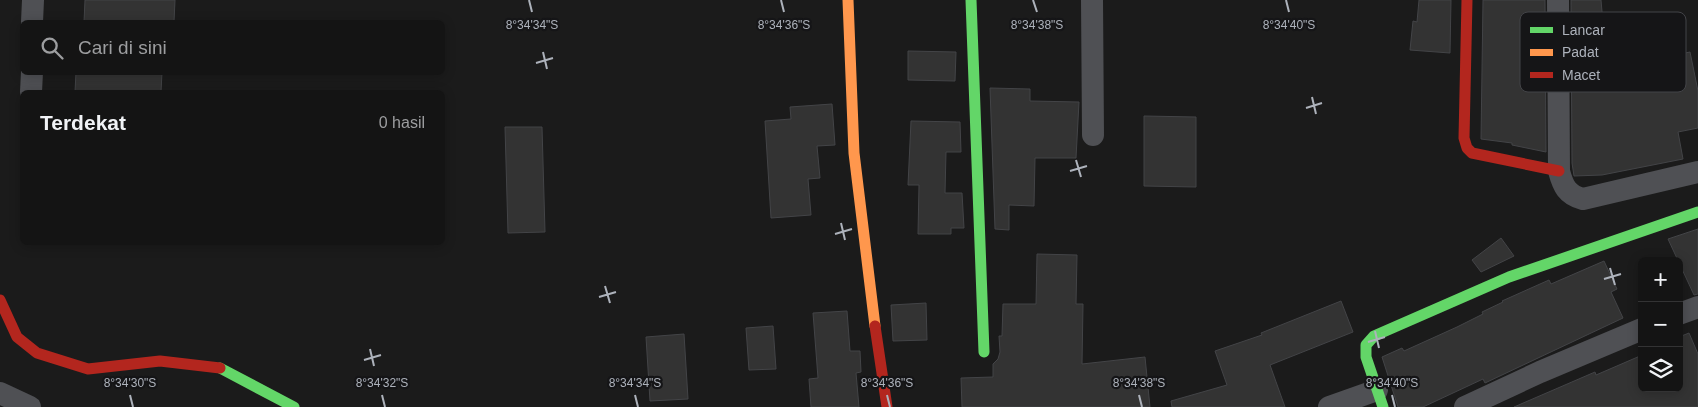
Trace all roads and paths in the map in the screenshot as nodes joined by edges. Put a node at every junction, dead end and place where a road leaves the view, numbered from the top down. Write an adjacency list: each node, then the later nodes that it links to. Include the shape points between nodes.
1 (33, 0): 6 (street)
2 (848, 0): 23 (street, via 853,146 866,270)
3 (971, 0): 18 (street)
4 (1092, 0): 10 (street)
5 (1467, 0): 11 (street, via 1464,138 1467,148 1472,153)
6 (32, 20)
7 (32, 75): 8 (street)
8 (31, 90)
9 (1559, 92): 11 (street)
10 (1093, 134)
11 (1559, 171): 12 (street, via 1566,190 1583,199)
12 (1698, 172)
13 (1698, 212): 20 (street, via 1509,277 1374,336 1366,345 1366,357)
14 (0, 300): 22 (street, via 17,337 37,353 88,370 160,361 218,367)
15 (1698, 307): 16 (street)
16 (1683, 313)
17 (1638, 331): 25 (street)
18 (984, 352)
19 (0, 393): 21 (street)
20 (1380, 399): 24 (street)
21 (30, 407)
22 (294, 407)
23 (887, 407)
24 (1329, 407)
25 (1465, 407)

